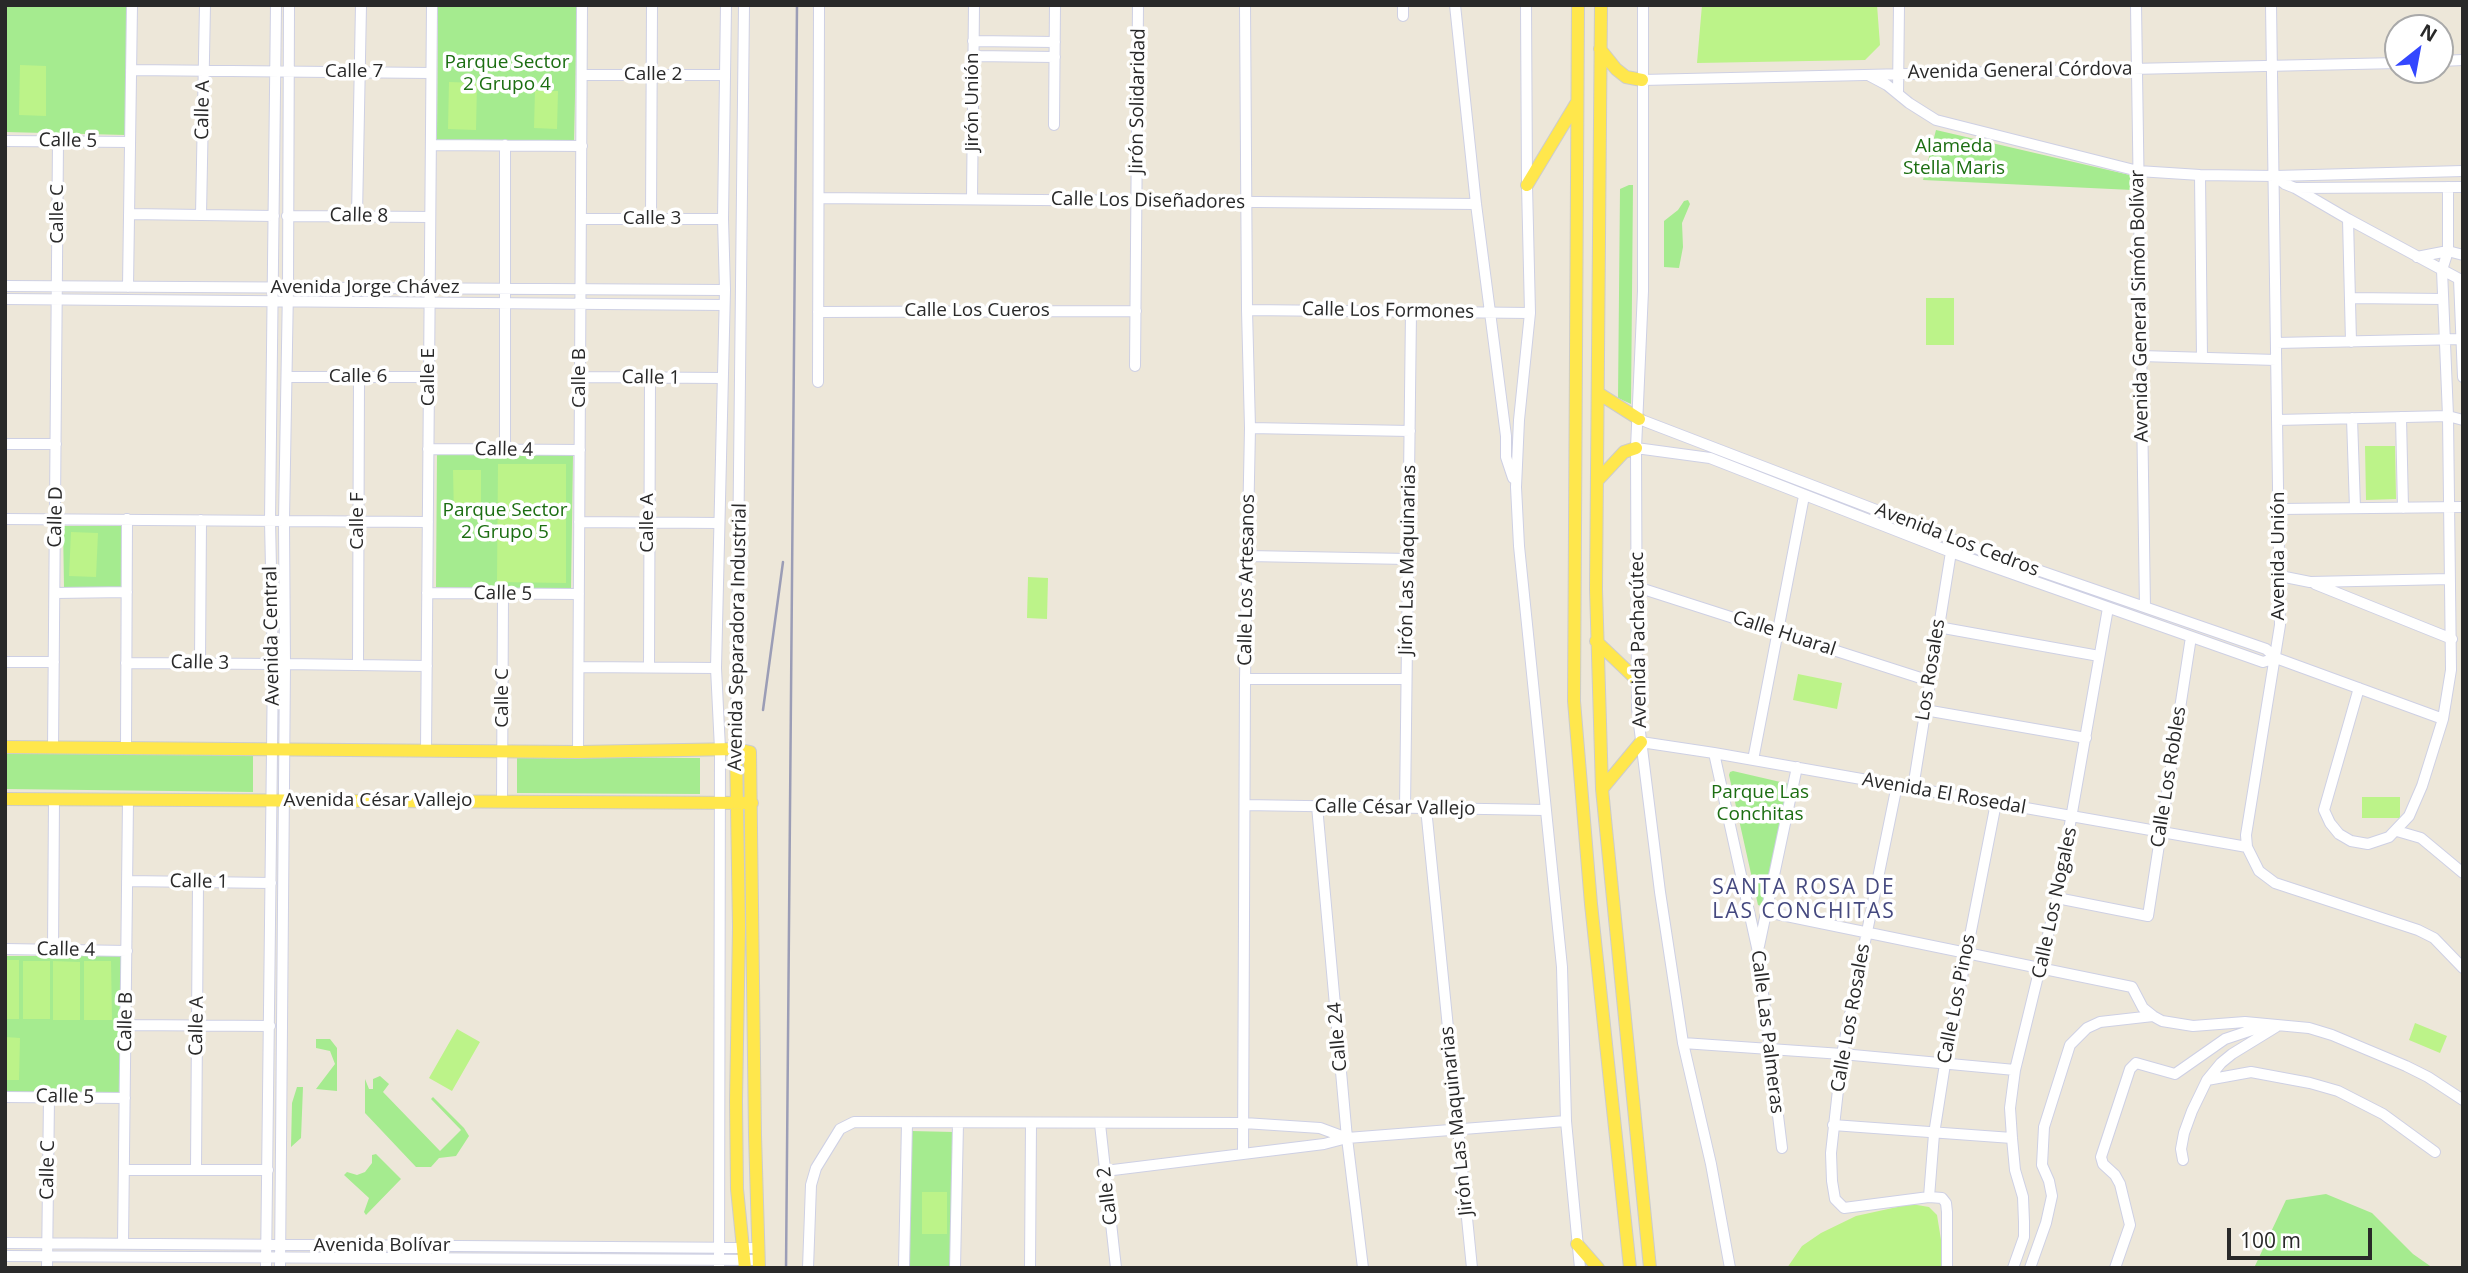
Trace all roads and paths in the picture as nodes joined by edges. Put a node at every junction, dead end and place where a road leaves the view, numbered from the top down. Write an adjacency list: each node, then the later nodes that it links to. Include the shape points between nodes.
1 (132, 5): 34 (street)
2 (205, 5): 35 (street, Calle A)
3 (276, 5): 36 (street, Avenida Central)
4 (289, 5): 37 (street, Avenida Central)
5 (361, 5): 38 (street)
6 (432, 5): 39 (street, Calle E)
7 (582, 5): 41 (street, Calle B)
8 (652, 5): 42 (street)
9 (726, 5): 43 (street, Avenida Separadora Industrial)
10 (744, 5): 205 (street, Avenida Separadora Industrial)
11 (819, 5): 63 (street)
12 (974, 5): 26 (street, Jirón Unión)
13 (1055, 5): 27 (street)
14 (1139, 5): 65 (street, Jirón Solidaridad)
15 (1245, 5): 66 (street, Calle Los Artesanos)
16 (1455, 5): 67 (street)
17 (1526, 5): 59 (street)
18 (1567, 5): 25 (main road)
19 (1578, 5): 25 (main road)
20 (1601, 5): 28 (main road)
21 (1643, 5): 45 (street, Avenida Pachacútec)
22 (1899, 5): 40 (street)
23 (2136, 5): 33 (street, Avenida General Simón Bolívar)
24 (2271, 5): 32 (street, Avenida Unión)
25 (1578, 24): 47 (main road)
26 (973, 41): 27 (street); 29 (street, Jirón Unión)
27 (1055, 43): 30 (street)
28 (1600, 48): 45 (main road, via 1626,77); 123 (main road)
29 (973, 56): 30 (street); 64 (street, Jirón Unión)
30 (1055, 57): 48 (street)
31 (2384, 63): 32 (street, Avenida General Córdova)
32 (2272, 67): 33 (street, Avenida General Córdova); 58 (street, Avenida Unión)
33 (2137, 68): 40 (street, Avenida General Córdova); 55 (street, Avenida General Simón Bolívar)
34 (131, 70): 35 (street); 51 (street)
35 (204, 71): 36 (street); 69 (street, Calle A)
36 (276, 72): 37 (street, Calle 7); 70 (street, Avenida Central)
37 (289, 72): 38 (street, Calle 7); 71 (street, Avenida Central)
38 (360, 72): 39 (street, Calle 7); 72 (street)
39 (431, 73): 52 (street, Calle E)
40 (1899, 74): 44 (street, Avenida General Córdova); 46 (street)
41 (582, 75): 42 (street, Calle 2); 54 (street, Calle B)
42 (652, 75): 43 (street, Calle 2); 75 (street)
43 (724, 75): 76 (street, Avenida Separadora Industrial)
44 (1868, 75): 45 (street, Avenida General Córdova); 46 (street)
45 (1643, 80): 127 (street, Avenida Pachacútec)
46 (1898, 94): 55 (street, via 1936,120)
47 (1577, 101): 59 (main road); 159 (main road)
48 (1054, 125)
49 (5, 141): 50 (street, Calle 5)
50 (58, 141): 51 (street, Calle 5); 91 (street, Calle C)
51 (130, 142): 68 (street)
52 (431, 145): 53 (street); 73 (street, Calle E)
53 (505, 145): 54 (street); 88 (street)
54 (582, 146): 74 (street, Calle B)
55 (2138, 171): 57 (street); 111 (street, Avenida General Simón Bolívar)
56 (2463, 171): 58 (street)
57 (2200, 175): 58 (street); 112 (street)
58 (2275, 176): 62 (street); 110 (street, Avenida Unión)
59 (1527, 185): 106 (street)
60 (2448, 187): 61 (street); 62 (street); 78 (street)
61 (2463, 187)
62 (2295, 188): 77 (street)
63 (820, 198): 64 (street, Calle Los Diseñadores); 103 (street)
64 (972, 199): 65 (street, Calle Los Diseñadores)
65 (1137, 201): 66 (street, Calle Los Diseñadores); 102 (street, Jirón Solidaridad)
66 (1246, 202): 67 (street, Calle Los Diseñadores); 101 (street, Calle Los Artesanos)
67 (1476, 204): 105 (street)
68 (129, 214): 69 (street); 84 (street)
69 (201, 215): 70 (street)
70 (274, 216): 85 (street, Avenida Central)
71 (287, 216): 72 (street, Calle 8); 86 (street, Avenida Central)
72 (357, 216): 73 (street, Calle 8)
73 (430, 217): 87 (street, Calle E)
74 (581, 219): 75 (street, Calle 3); 89 (street, Calle B)
75 (651, 219): 76 (street, Calle 3)
76 (723, 219): 90 (street, Avenida Separadora Industrial)
77 (2348, 219): 80 (street); 92 (street)
78 (2448, 251): 79 (street); 80 (street); 81 (street)
79 (2463, 255)
80 (2417, 257): 81 (street)
81 (2442, 270): 82 (street); 94 (street)
82 (2461, 280): 108 (street)
83 (5, 286): 91 (street, Avenida Jorge Chávez)
84 (128, 287): 85 (street, Avenida Jorge Chávez); 91 (street, Avenida Jorge Chávez)
85 (273, 288): 86 (street, Avenida Jorge Chávez); 95 (street, Avenida Central)
86 (288, 288): 87 (street, Avenida Jorge Chávez); 96 (street, Avenida Central)
87 (430, 289): 88 (street, Avenida Jorge Chávez); 97 (street, Calle E)
88 (506, 289): 89 (street, Avenida Jorge Chávez); 99 (street)
89 (581, 289): 90 (street, Avenida Jorge Chávez); 98 (street, Calle B)
90 (725, 290): 100 (street, Avenida Separadora Industrial)
91 (58, 293): 93 (street, Avenida Jorge Chávez); 95 (street, Avenida Jorge Chávez); 134 (street, Calle D)
92 (2350, 298): 94 (street); 109 (street)
93 (5, 299)
94 (2443, 299): 107 (street)
95 (272, 300): 96 (street, Avenida Jorge Chávez); 152 (street, Avenida Central)
96 (288, 301): 97 (street, Avenida Jorge Chávez); 115 (street, Avenida Central)
97 (429, 303): 99 (street, Avenida Jorge Chávez); 117 (street, Calle E)
98 (581, 303): 99 (street, Avenida Jorge Chávez); 100 (street, Avenida Jorge Chávez); 118 (street, Calle B)
99 (506, 304): 137 (street)
100 (724, 305): 121 (street, Avenida Separadora Industrial)
101 (1247, 310): 104 (street, Calle Los Formones); 130 (street, Calle Los Artesanos)
102 (1136, 311): 103 (street, Calle Los Cueros); 114 (street, Jirón Solidaridad)
103 (818, 312): 122 (street)
104 (1411, 312): 105 (street, Calle Los Formones); 132 (street, Jirón Las Maquinarias)
105 (1490, 312): 106 (street, Calle Los Formones); 141 (street, via 1506,457)
106 (1530, 313): 141 (street)
107 (2445, 340): 108 (street); 109 (street); 124 (street)
108 (2462, 340): 119 (street)
109 (2351, 342): 110 (street)
110 (2276, 343): 113 (street, Avenida Unión)
111 (2141, 356): 112 (street); 173 (street, Avenida General Simón Bolívar)
112 (2202, 358): 113 (street)
113 (2276, 360): 128 (street, Avenida Unión)
114 (1135, 366)
115 (287, 377): 116 (street, Calle 6); 153 (street, Avenida Central)
116 (359, 377): 117 (street, Calle 6); 154 (street, Calle F)
117 (429, 377): 136 (street, Calle E)
118 (580, 377): 120 (street, Calle 1); 138 (street, Calle B)
119 (2463, 377)
120 (650, 378): 121 (street, Calle 1); 157 (street, Calle A)
121 (722, 379): 158 (street, Avenida Separadora Industrial)
122 (818, 382)
123 (1598, 393): 127 (main road); 140 (main road)
124 (2448, 416): 125 (street); 129 (street); 146 (street)
125 (2401, 417): 126 (street); 145 (street)
126 (2352, 418): 128 (street); 144 (street)
127 (1639, 419): 131 (street, Avenida Los Cedros); 135 (street, Avenida Pachacútec)
128 (2277, 420): 147 (street, Avenida Unión)
129 (2463, 420)
130 (1250, 428): 132 (street); 162 (street, Calle Los Artesanos)
131 (1664, 428): 139 (street); 173 (street, Avenida Los Cedros, via 1991,554)
132 (1410, 431): 163 (street, Jirón Las Maquinarias)
133 (5, 444): 134 (street)
134 (57, 444): 149 (street, Calle D)
135 (1636, 448): 139 (street, Avenida Los Cedros); 140 (main road, via 1623,452); 167 (street, Avenida Pachacútec)
136 (428, 449): 137 (street, Calle 4); 155 (street, Calle E)
137 (505, 450): 138 (street, Calle 4)
138 (580, 450): 156 (street, Calle B)
139 (1662, 451): 142 (street, Avenida Los Cedros, via 1710,458)
140 (1597, 481): 160 (main road)
141 (1516, 487): 229 (street)
142 (1804, 496): 161 (street, Avenida Los Cedros); 176 (street)
143 (2463, 507): 146 (street)
144 (2355, 508): 145 (street); 147 (street)
145 (2403, 508): 146 (street)
146 (2449, 508): 165 (street)
147 (2280, 509): 164 (street, Avenida Unión)
148 (5, 519): 149 (street)
149 (56, 519): 150 (street); 169 (street, Calle D)
150 (127, 520): 151 (street); 168 (street)
151 (201, 520): 152 (street); 185 (street)
152 (270, 521): 153 (street); 186 (street, Avenida Central)
153 (284, 521): 154 (street); 186 (street, Avenida Central)
154 (359, 521): 155 (street); 187 (street, Calle F)
155 (428, 522): 170 (street, Calle E)
156 (579, 522): 157 (street); 172 (street, Calle B)
157 (648, 523): 158 (street); 190 (street, Calle A)
158 (719, 523): 191 (street, Avenida Separadora Industrial)
159 (1573, 527): 160 (main road); 249 (main road, via 1574,701)
160 (1597, 527): 179 (main road)
161 (1951, 552): 174 (street, Avenida Los Cedros); 175 (street, Los Rosales)
162 (1248, 556): 163 (street); 193 (street, Calle Los Artesanos)
163 (1408, 559): 192 (street, Jirón Las Maquinarias)
164 (2280, 576): 166 (street); 181 (street, Avenida Unión)
165 (2450, 579): 166 (street); 178 (street)
166 (2310, 582): 178 (street)
167 (1637, 587): 176 (street, Calle Huaral); 194 (street, Avenida Pachacútec)
168 (127, 592): 169 (street); 184 (street)
169 (55, 593): 183 (street, Calle D)
170 (427, 593): 171 (street, Calle 5); 188 (street, Calle E)
171 (503, 594): 172 (street, Calle 5); 208 (street, Calle C)
172 (579, 594): 189 (street, Calle B)
173 (2145, 607): 181 (street, Avenida Los Cedros, via 2266,649)
174 (2108, 608): 177 (street, Avenida Los Cedros); 180 (street, Calle Los Nogales)
175 (1938, 627): 180 (street); 195 (street, Los Rosales)
176 (1778, 631): 195 (street, Calle Huaral); 211 (street)
177 (2191, 637): 181 (street, Avenida Los Cedros, via 2263,662); 232 (street, Calle Los Robles)
178 (2452, 639): 198 (street)
179 (1596, 641): 194 (main road); 215 (main road)
180 (2099, 656): 199 (street, Calle Los Nogales)
181 (2276, 658): 196 (street, Avenida Los Cedros); 233 (street, Avenida Unión)
182 (5, 662): 183 (street)
183 (54, 662): 202 (street, Calle D)
184 (126, 663): 185 (street, Calle 3); 203 (street)
185 (200, 663): 186 (street, Calle 3)
186 (279, 664): 187 (street); 206 (street, Avenida Central)
187 (358, 665): 188 (street)
188 (427, 666): 207 (street, Calle E)
189 (579, 667): 190 (street); 209 (street, Calle B)
190 (649, 667): 191 (street)
191 (716, 668): 204 (street, Avenida Separadora Industrial)
192 (1406, 679): 193 (street); 227 (street, Jirón Las Maquinarias)
193 (1245, 680): 225 (street, Calle Los Artesanos)
194 (1637, 680): 200 (street, Avenida Pachacútec)
195 (1930, 681): 197 (street, Los Rosales)
196 (2359, 688): 198 (street, Avenida Los Cedros); 231 (street, via 2324,810 2339,834 2351,841 2368,844)
197 (1925, 710): 199 (street); 214 (street, Los Rosales)
198 (2443, 719): 231 (street, via 2422,786)
199 (2086, 738): 230 (street, Calle Los Nogales)
200 (1641, 743): 210 (street, Avenida El Rosedal); 215 (main road); 255 (street, Avenida Pachacútec)
201 (5, 747): 202 (main road)
202 (53, 748): 203 (main road)
203 (126, 748): 206 (main road)
204 (720, 749): 205 (main road); 209 (main road); 221 (street, Avenida Separadora Industrial)
205 (736, 749): 222 (main road, Avenida Separadora Industrial); 223 (main road, Avenida Separadora Industrial, via 750,752)
206 (279, 750): 207 (main road); 219 (street, Avenida Central)
207 (426, 750): 208 (main road)
208 (503, 750): 209 (main road); 220 (street, Calle C)
209 (578, 752)
210 (1714, 753): 211 (street, Avenida El Rosedal); 244 (street, Calle Las Palmeras)
211 (1753, 760): 212 (street, Avenida El Rosedal)
212 (1797, 767): 213 (street, Avenida El Rosedal); 239 (street)
213 (1896, 785): 214 (street, Avenida El Rosedal); 240 (street, Calle Los Rosales)
214 (1913, 788): 224 (street, Avenida El Rosedal)
215 (1602, 789): 248 (main road)
216 (5, 799): 217 (main road, Avenida César Vallejo)
217 (54, 799): 218 (main road, Avenida César Vallejo); 242 (street)
218 (128, 800): 219 (main road, Avenida César Vallejo); 235 (street, Calle B)
219 (278, 801): 220 (main road, Avenida César Vallejo); 237 (street, Avenida Central); 295 (street, Avenida Central)
220 (502, 801): 221 (main road, Avenida César Vallejo)
221 (719, 802): 222 (main road, Avenida César Vallejo); 291 (street, Avenida Separadora Industrial)
222 (736, 802): 223 (main road, Avenida César Vallejo); 296 (main road, Avenida Separadora Industrial, via 737,1189)
223 (752, 803): 297 (main road, Avenida Separadora Industrial)
224 (1996, 803): 230 (street, Avenida El Rosedal); 245 (street, Calle Los Pinos)
225 (1245, 805): 226 (street, Calle César Vallejo); 269 (street, Calle Los Artesanos)
226 (1317, 806): 227 (street, Calle César Vallejo); 274 (street, Calle 24)
227 (1405, 808): 228 (street, Calle César Vallejo)
228 (1426, 808): 229 (street, Calle César Vallejo); 272 (street, Jirón Las Maquinarias)
229 (1545, 810): 265 (street, via 1562,967)
230 (2073, 816): 232 (street, Avenida El Rosedal); 238 (street, Calle Los Nogales)
231 (2397, 831): 234 (street, via 2421,838)
232 (2161, 832): 233 (street, Avenida El Rosedal); 238 (street, Calle Los Robles, via 2148,916)
233 (2246, 847): 247 (street, via 2259,871 2275,883 2418,930 2434,938)
234 (2463, 873)
235 (127, 881): 236 (street, Calle 1); 243 (street, Calle B)
236 (198, 882): 237 (street, Calle 1); 253 (street, Calle A)
237 (271, 883): 254 (street, Avenida Central)
238 (2057, 898): 246 (street, Calle Los Nogales)
239 (1767, 912): 240 (street); 244 (street)
240 (1867, 932): 245 (street); 257 (street, Calle Los Rosales)
241 (5, 949): 242 (street, Calle 4)
242 (53, 950): 243 (street, Calle 4)
243 (127, 951): 252 (street, Calle B)
244 (1758, 952): 256 (street, Calle Las Palmeras)
245 (1967, 952): 246 (street); 258 (street, Calle Los Pinos)
246 (2042, 968): 250 (street, via 2132,987); 259 (street, Calle Los Nogales)
247 (2463, 968)
248 (1620, 974): 249 (main road); 313 (main road)
249 (1599, 976): 312 (main road)
250 (2153, 1017): 251 (street, via 2193,1026); 317 (street, via 2100,1022 2070,1045 2044,1127 2042,1165 2052,1196)
251 (2277, 1024): 260 (street, via 2232,1054); 264 (street, via 2350,1041 2428,1077); 318 (street, via 2225,1039 2175,1074 2136,1063 2130,1069 2101,1157 2119,1184 2130,1225)
252 (126, 1025): 253 (street); 263 (street, Calle B)
253 (197, 1026): 254 (street); 281 (street, Calle A)
254 (270, 1027): 282 (street, Avenida Central)
255 (1683, 1043): 256 (street); 314 (street, Avenida Pachacútec)
256 (1770, 1049): 257 (street); 276 (street, Calle Las Palmeras)
257 (1842, 1054): 258 (street); 271 (street, Calle Los Rosales)
258 (1944, 1064): 259 (street); 273 (street, Calle Los Pinos)
259 (2015, 1070): 275 (street, Calle Los Nogales)
260 (2207, 1080): 277 (street, via 2251,1072 2338,1091 2383,1114); 279 (street, via 2184,1133)
261 (5, 1097): 262 (street, Calle 5)
262 (49, 1097): 263 (street, Calle 5); 286 (street, Calle C)
263 (125, 1098): 280 (street, Calle B)
264 (2463, 1100)
265 (1566, 1121): 272 (street); 288 (street)
266 (907, 1123): 267 (street); 302 (street, via 854,1122 832,1138 811,1185); 303 (street)
267 (957, 1123): 268 (street); 304 (street)
268 (1034, 1123): 270 (street); 305 (street); 306 (street)
269 (1244, 1123): 270 (street); 274 (street, via 1320,1128); 278 (street, Calle Los Artesanos)
270 (1100, 1124): 283 (street, Calle 2)
271 (1833, 1125): 273 (street); 284 (street, Calle Los Rosales, via 1832,1181 1835,1199 1844,1208)
272 (1458, 1129): 274 (street); 309 (street, Jirón Las Maquinarias)
273 (1934, 1134): 275 (street); 284 (street, Calle Los Pinos)
274 (1347, 1138): 278 (street); 308 (street, Calle 24)
275 (2011, 1139): 316 (street, Calle Los Nogales, via 2023,1198 2024,1237)
276 (1782, 1148)
277 (2435, 1152)
278 (1243, 1154): 283 (street)
279 (2183, 1160)
280 (124, 1170): 281 (street); 287 (street, Calle B)
281 (196, 1170): 282 (street)
282 (268, 1170): 294 (street, Avenida Central)
283 (1105, 1171): 307 (street, Calle 2)
284 (1929, 1197): 315 (street, via 1946,1203)
285 (5, 1243): 286 (street, Avenida Bolívar)
286 (47, 1244): 287 (street, Avenida Bolívar); 300 (street)
287 (123, 1244): 294 (street, Avenida Bolívar)
288 (1577, 1244): 310 (street); 311 (main road)
289 (568, 1248): 290 (street, Avenida Bolívar); 292 (street, Avenida Bolívar); 298 (street)
290 (603, 1248): 291 (street, Avenida Bolívar); 299 (street)
291 (720, 1248): 296 (street, Avenida Bolívar); 301 (street, Avenida Separadora Industrial)
292 (380, 1253): 295 (street, Avenida Bolívar); 298 (street, Avenida Bolívar)
293 (5, 1256): 300 (street, Avenida Bolívar)
294 (266, 1257): 295 (street, Avenida Bolívar); 300 (street, Avenida Bolívar)
295 (280, 1257)
296 (745, 1259): 297 (street, Avenida Bolívar); 301 (street, Avenida Bolívar)
297 (759, 1259)
298 (568, 1260): 299 (street, Avenida Bolívar)
299 (603, 1261): 301 (street, Avenida Bolívar)
300 (47, 1262)
301 (720, 1264)
302 (808, 1268)
303 (904, 1268)
304 (955, 1268)
305 (1030, 1268)
306 (1037, 1268)
307 (1116, 1268)
308 (1363, 1268)
309 (1472, 1268)
310 (1580, 1268)
311 (1598, 1268)
312 (1630, 1268)
313 (1650, 1268)
314 (1730, 1268)
315 (1947, 1268)
316 (2013, 1268)
317 (2030, 1268)
318 (2115, 1268)

